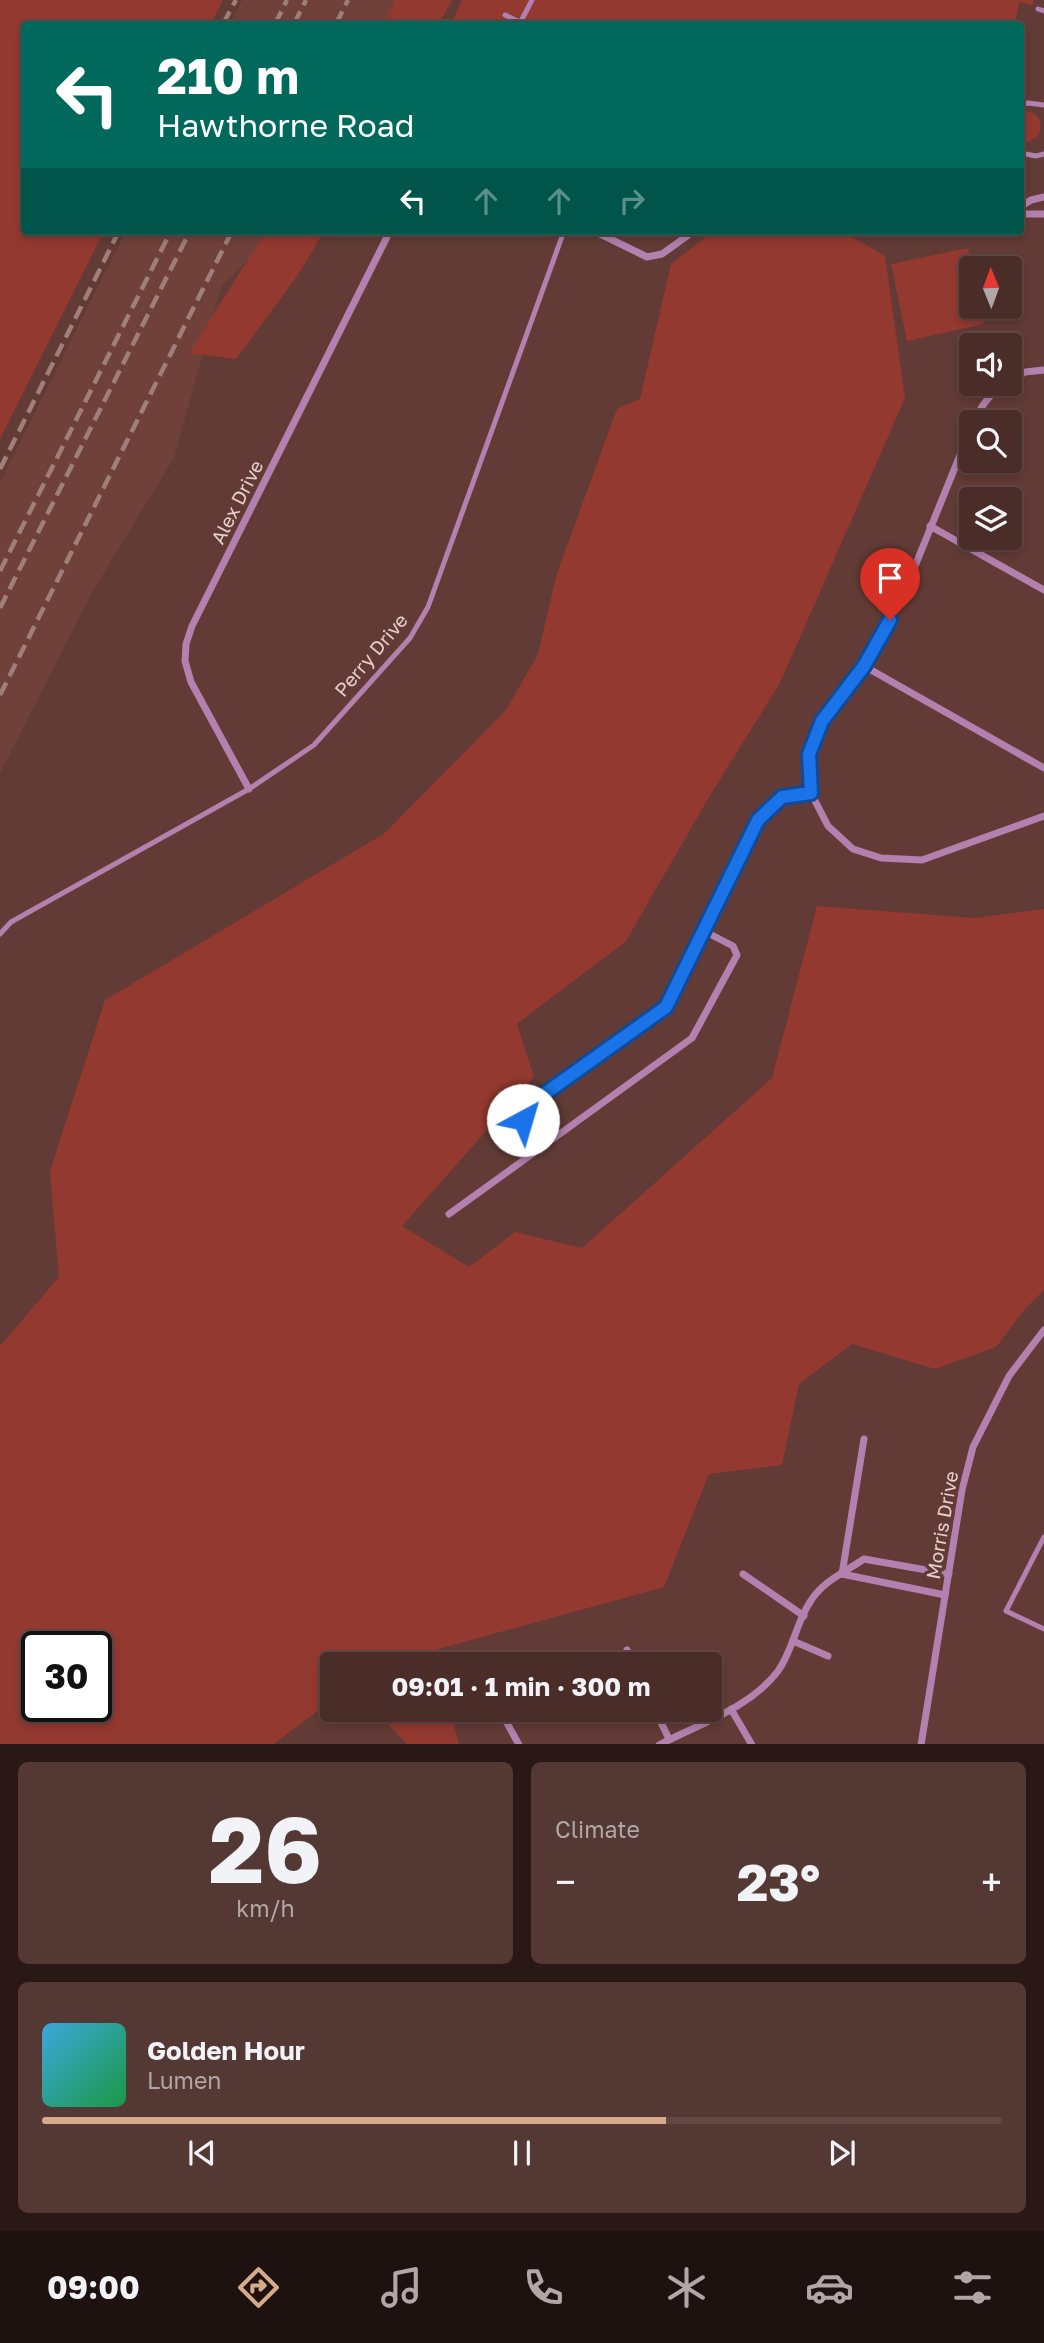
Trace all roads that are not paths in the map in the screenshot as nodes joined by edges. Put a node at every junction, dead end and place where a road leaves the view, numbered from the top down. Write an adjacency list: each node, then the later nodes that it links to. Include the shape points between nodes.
1 (532, 0): 4 (lane)
2 (505, 15): 3 (lane)
3 (516, 21)
4 (523, 21)
5 (1024, 104): 6 (lane)
6 (1044, 105)
7 (1024, 154): 8 (lane)
8 (1044, 154)
9 (1044, 197): 10 (street)
10 (1024, 204)
11 (1024, 214): 12 (street)
12 (1044, 214)
13 (388, 235): 26 (street, Alex Drive, via 186,644 191,682)
14 (563, 235): 26 (lane, Perry Drive, via 428,607 410,638 314,745)
15 (602, 235): 16 (street, via 647,257 662,254)
16 (688, 235)
17 (1044, 370): 18 (street)
18 (1022, 374)
19 (991, 396): 20 (street)
20 (979, 410)
21 (959, 457): 22 (street)
22 (930, 526): 23 (street); 24 (street, via 909,581)
23 (1044, 590)
24 (864, 666): 25 (street); 27 (street, via 822,721 809,754)
25 (1044, 768)
26 (249, 789): 30 (lane, Perry Drive, via 12,922)
27 (811, 793): 28 (street, via 828,826 853,849 881,858 922,860); 29 (street, via 782,797 758,820)
28 (1044, 816)
29 (704, 931): 31 (street, via 666,1007 529,1105 523,1120); 31 (street, via 733,946 737,955 692,1038)
30 (0, 934)
31 (540, 1149): 32 (street)
32 (449, 1214)
33 (1044, 1330): 38 (street, Morris Drive, via 1009,1376 973,1447)
34 (864, 1439): 37 (street)
35 (1044, 1537): 41 (lane, via 1006,1611)
36 (743, 1574): 40 (street)
37 (842, 1574): 38 (street, via 864,1559); 39 (street); 40 (street, via 831,1578)
38 (949, 1574): 39 (street, Morris Drive)
39 (945, 1595): 51 (street, Morris Drive)
40 (804, 1616): 42 (street)
41 (1044, 1629)
42 (793, 1641): 43 (street); 44 (street, via 778,1671 751,1698)
43 (828, 1656)
44 (730, 1709): 47 (street); 50 (street)
45 (507, 1722): 48 (street)
46 (661, 1722): 47 (street)
47 (669, 1740): 49 (street)
48 (518, 1744)
49 (661, 1744)
50 (751, 1744)
51 (921, 1744)

